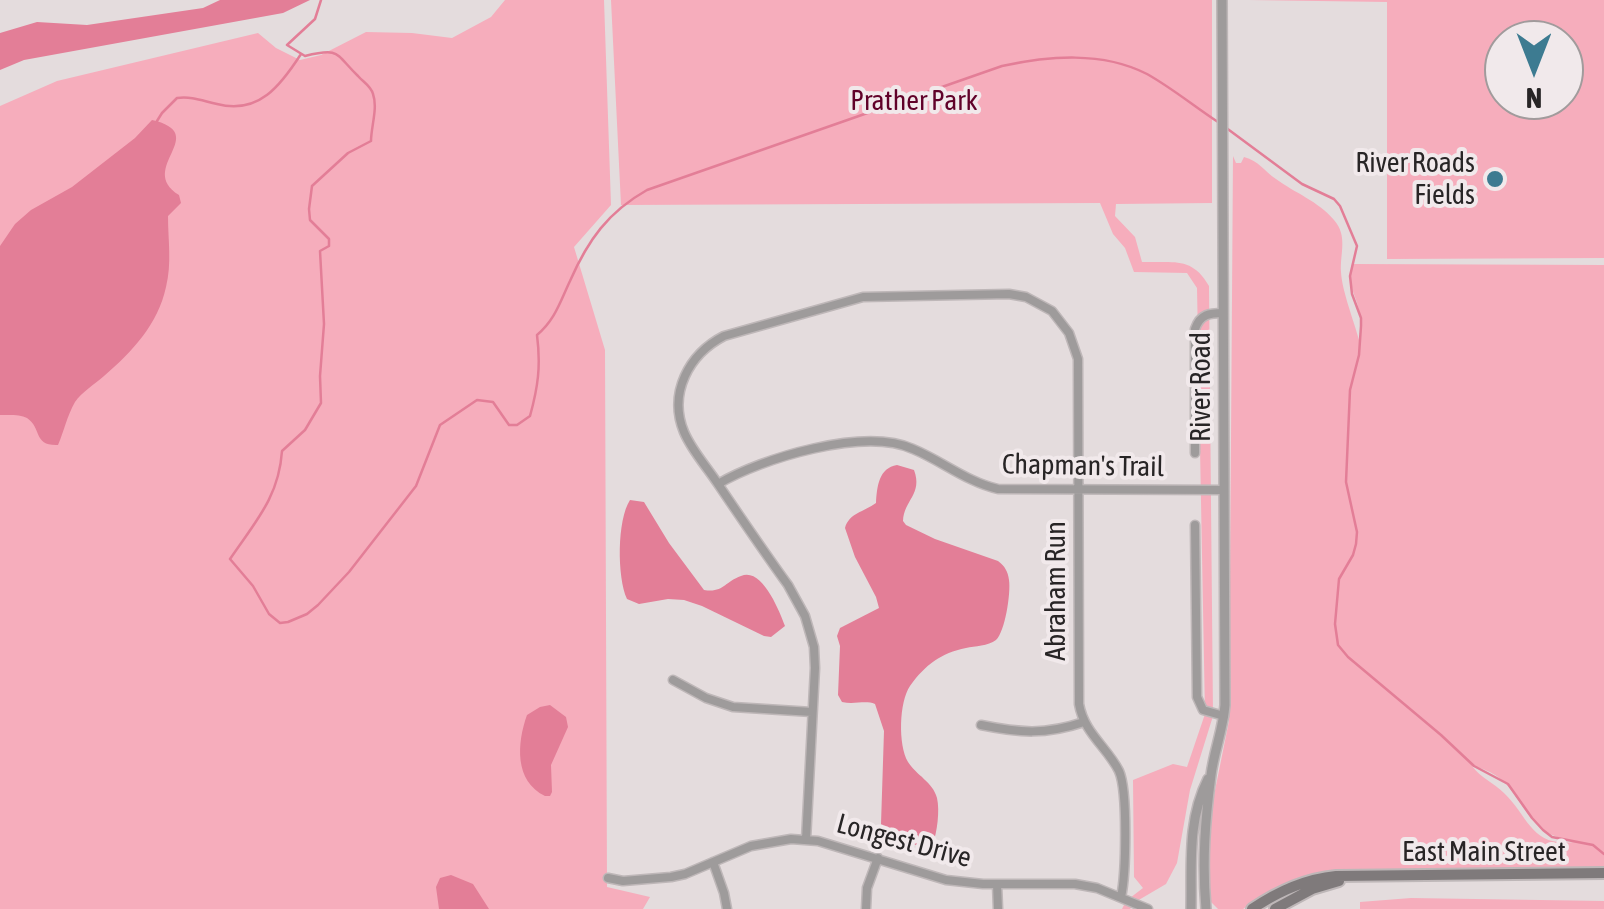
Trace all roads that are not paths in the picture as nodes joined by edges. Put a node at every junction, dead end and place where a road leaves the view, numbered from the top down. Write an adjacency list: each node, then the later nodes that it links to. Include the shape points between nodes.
1 (1222, 0): 2 (street, River Road)
2 (1224, 313): 3 (street, via 1206,314 1195,328); 6 (street, River Road)
3 (1195, 453)
4 (718, 484): 5 (street, Chapman's Trail, via 795,453 881,442 913,449 987,487); 5 (street, Abraham Run, via 686,437 678,408 687,370 713,341 863,296 1009,294 1052,310 1075,346); 9 (street, via 806,616 814,647)
5 (1078, 490): 6 (street, Chapman's Trail); 11 (street, Abraham Run)
6 (1224, 490): 10 (street, River Road)
7 (1195, 525): 10 (street, via 1196,697 1203,710)
8 (673, 680): 9 (street, via 733,707)
9 (812, 712): 14 (street)
10 (1224, 716): 13 (street, River Road)
11 (1084, 722): 12 (street, via 1041,732); 21 (street, Abraham Run, via 1122,781)
12 (981, 725)
13 (1211, 772): 27 (street, River Road, via 1191,840); 28 (street, River Road, via 1203,839)
14 (806, 840): 15 (street, Longest Drive); 16 (street, Longest Drive, via 762,844)
15 (878, 858): 20 (street, Longest Drive, via 946,880); 24 (street)
16 (713, 862): 19 (street, Longest Drive, via 671,877); 23 (street)
17 (1603, 874): 18 (main road, East Main Street)
18 (1364, 876): 29 (main road, East Main Street, via 1312,880); 30 (main road, East Main Street, via 1312,889)
19 (608, 878)
20 (997, 884): 21 (street, Longest Drive, via 1075,884); 25 (street)
21 (1121, 896): 22 (street, Longest Drive)
22 (1134, 906): 26 (street, Longest Drive)
23 (727, 909)
24 (866, 909)
25 (998, 909)
26 (1148, 909)
27 (1191, 909)
28 (1206, 909)
29 (1252, 909)
30 (1276, 909)

